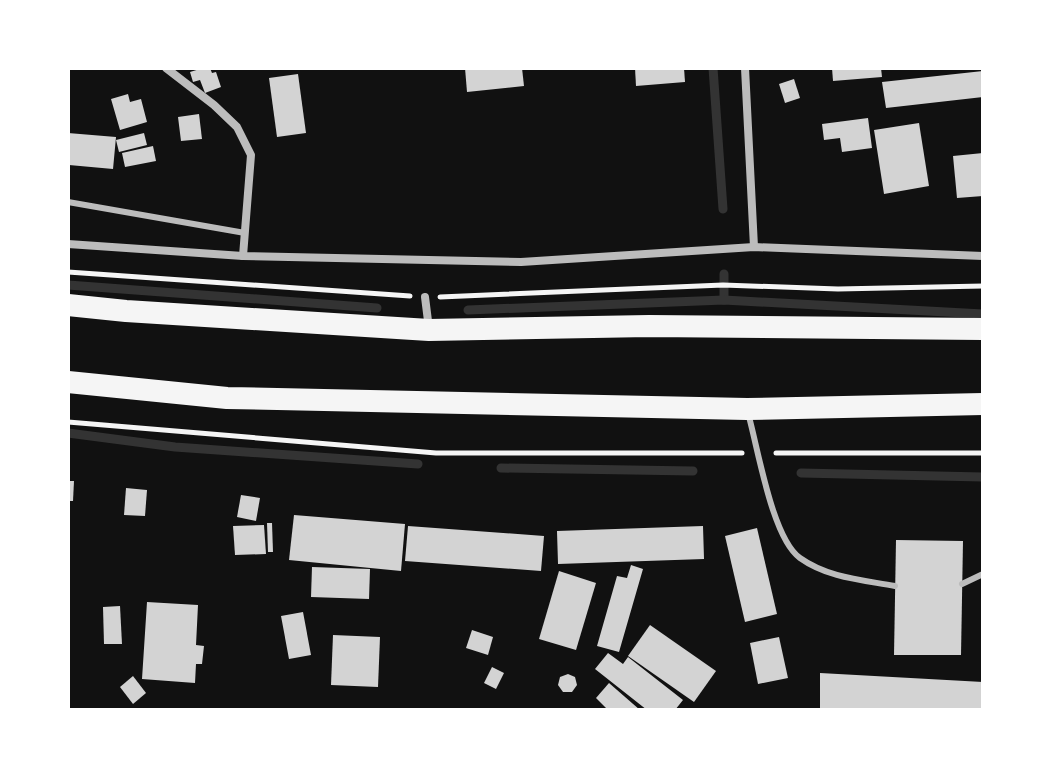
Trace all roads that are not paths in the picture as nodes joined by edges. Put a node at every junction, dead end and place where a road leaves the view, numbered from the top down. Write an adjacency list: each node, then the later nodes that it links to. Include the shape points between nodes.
1 (166, 68): 4 (street, via 237,127 251,155)
2 (745, 68): 6 (street)
3 (68, 202): 4 (lane)
4 (245, 233): 7 (street)
5 (68, 244): 7 (street)
6 (754, 247): 7 (street, via 521,262); 8 (street)
7 (243, 256)
8 (983, 256)
9 (425, 297): 12 (street)
10 (68, 305): 12 (highway)
11 (983, 329): 12 (highway)
12 (429, 330)
13 (68, 382): 15 (highway, via 227,398)
14 (983, 404): 15 (highway)
15 (747, 409): 18 (lane, via 778,527 797,557 825,572)
16 (983, 574): 17 (lane)
17 (962, 584)
18 (895, 586)

